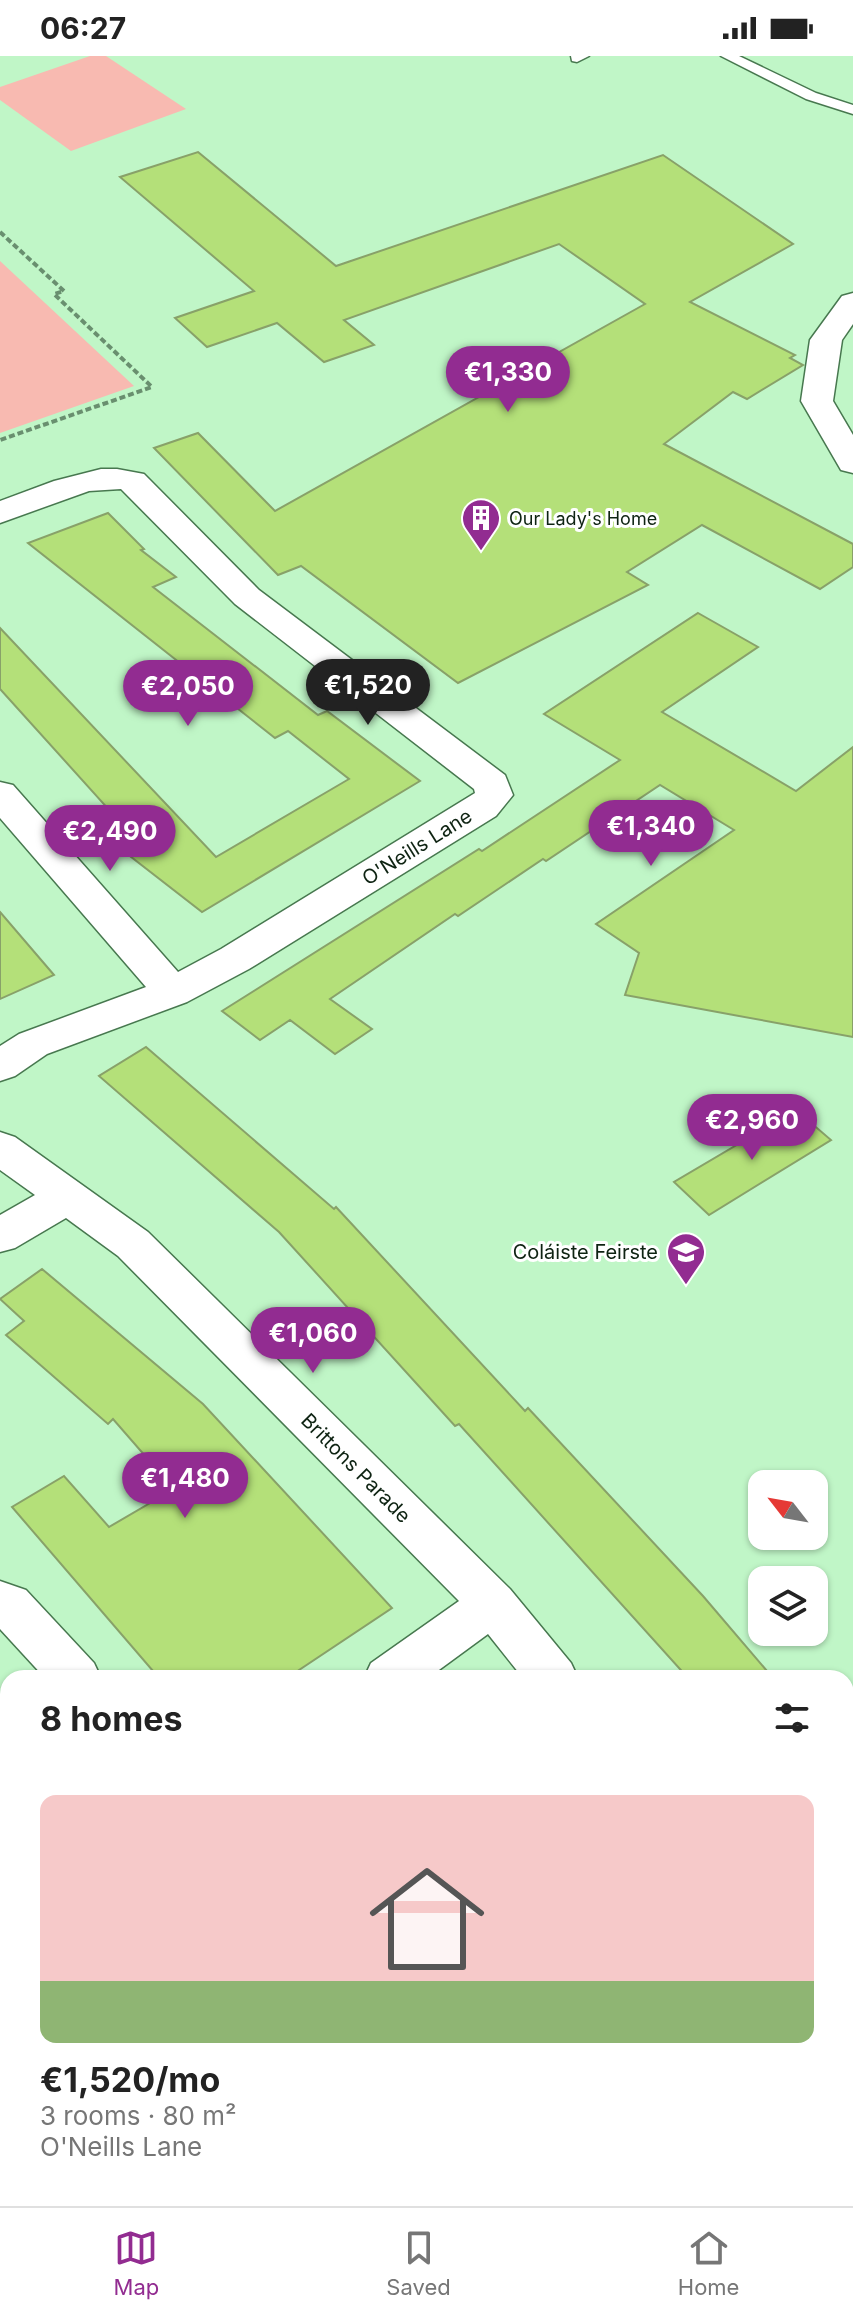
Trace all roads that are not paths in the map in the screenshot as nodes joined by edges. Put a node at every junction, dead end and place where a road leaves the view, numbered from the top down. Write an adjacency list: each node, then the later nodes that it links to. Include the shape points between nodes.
1 (728, 56): 2 (lane)
2 (853, 110)
3 (853, 302): 4 (street, via 826,340 817,401)
4 (853, 463)
5 (0, 513): 7 (street, O'Neills Lane, via 95,479 132,481 247,597 492,784 494,795 483,807)
6 (0, 794): 7 (street)
7 (173, 992): 8 (street, O'Neills Lane, via 33,1044)
8 (0, 1066)
9 (0, 1148): 10 (street, Brittons Parade)
10 (66, 1197): 11 (street); 13 (street, Brittons Parade, via 133,1244)
11 (0, 1236)
12 (0, 1601): 14 (street)
13 (493, 1604): 15 (street); 16 (street, Brittons Parade)
14 (69, 1670)
15 (400, 1670)
16 (547, 1670)

